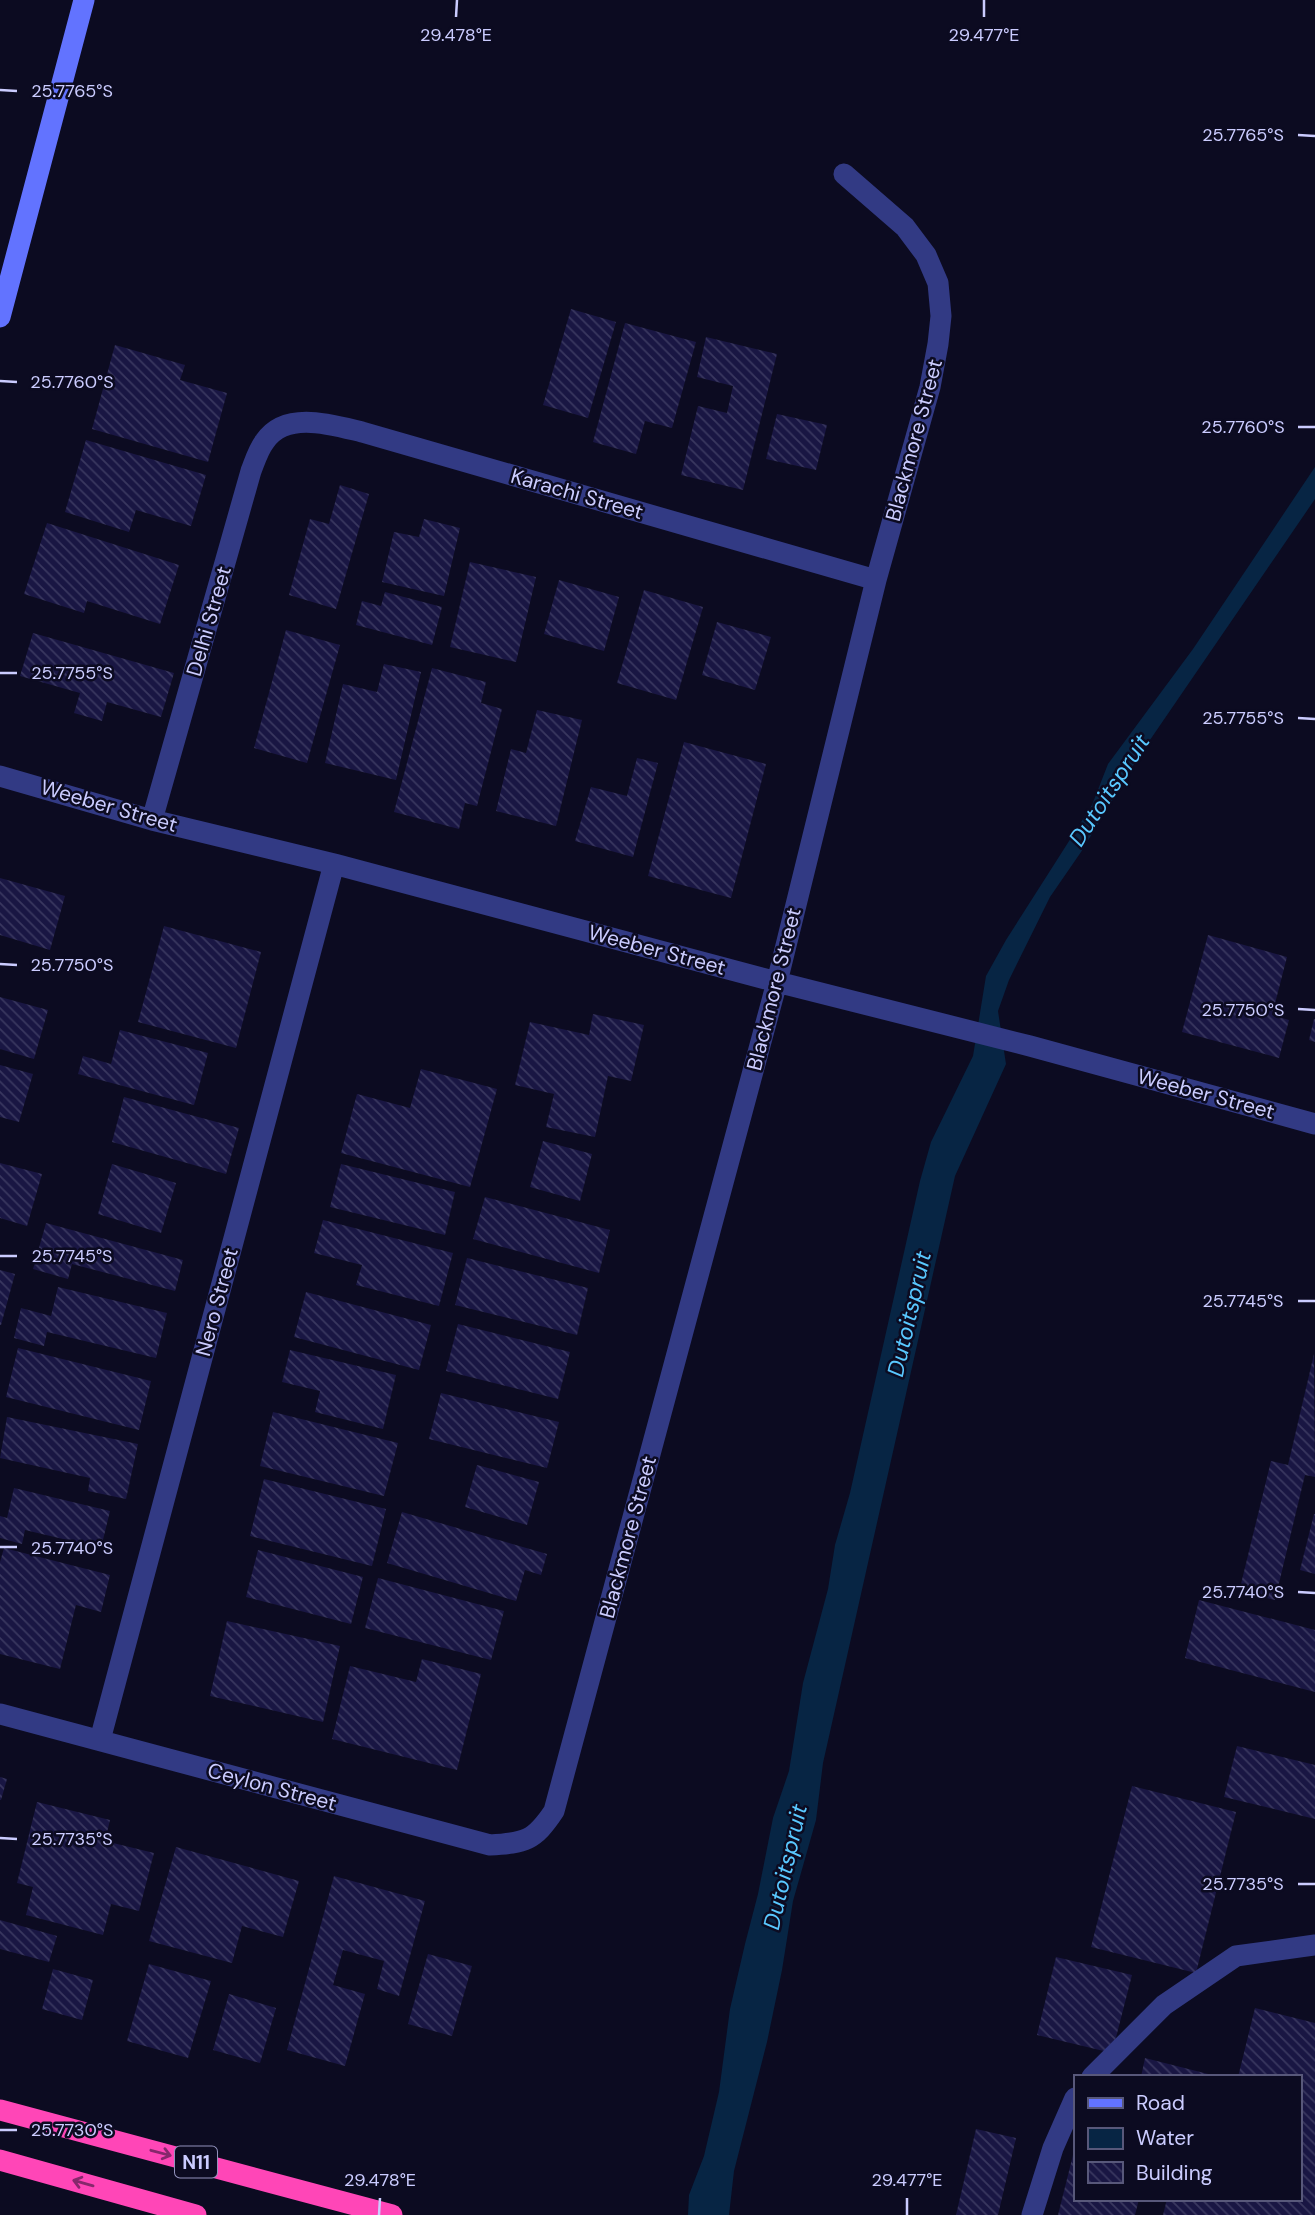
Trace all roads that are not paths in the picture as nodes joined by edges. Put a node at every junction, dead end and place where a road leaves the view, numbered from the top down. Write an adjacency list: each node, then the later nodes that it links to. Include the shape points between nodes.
1 (84, 0): 3 (street)
2 (844, 174): 5 (street, Blackmore Street, via 905,227 926,255 938,283 941,316 930,387)
3 (0, 317)
4 (277, 429): 5 (street, Karachi Street, via 308,423 362,432); 7 (street, Delhi Street, via 266,438 251,471)
5 (876, 580): 9 (street, Blackmore Street)
6 (0, 776): 7 (street, Weeber Street)
7 (152, 820): 8 (street, Weeber Street)
8 (334, 864): 9 (street, Weeber Street); 12 (street, Nero Street)
9 (777, 982): 10 (street, Weeber Street); 13 (street, Blackmore Street, via 554,1811)
10 (1315, 1124)
11 (0, 1714): 12 (street, Ceylon Street)
12 (100, 1740): 13 (street, Ceylon Street, via 490,1846 520,1843)
13 (541, 1830)
14 (1315, 1945): 15 (street, via 1236,1956 1164,2005)
15 (1094, 2075)
16 (1074, 2100): 21 (street)
17 (0, 2110): 20 (highway, N11, one-way to 20)
18 (0, 2160): 19 (highway, N11, one-way to 18)
19 (196, 2215)
20 (392, 2215)
21 (1032, 2215)

